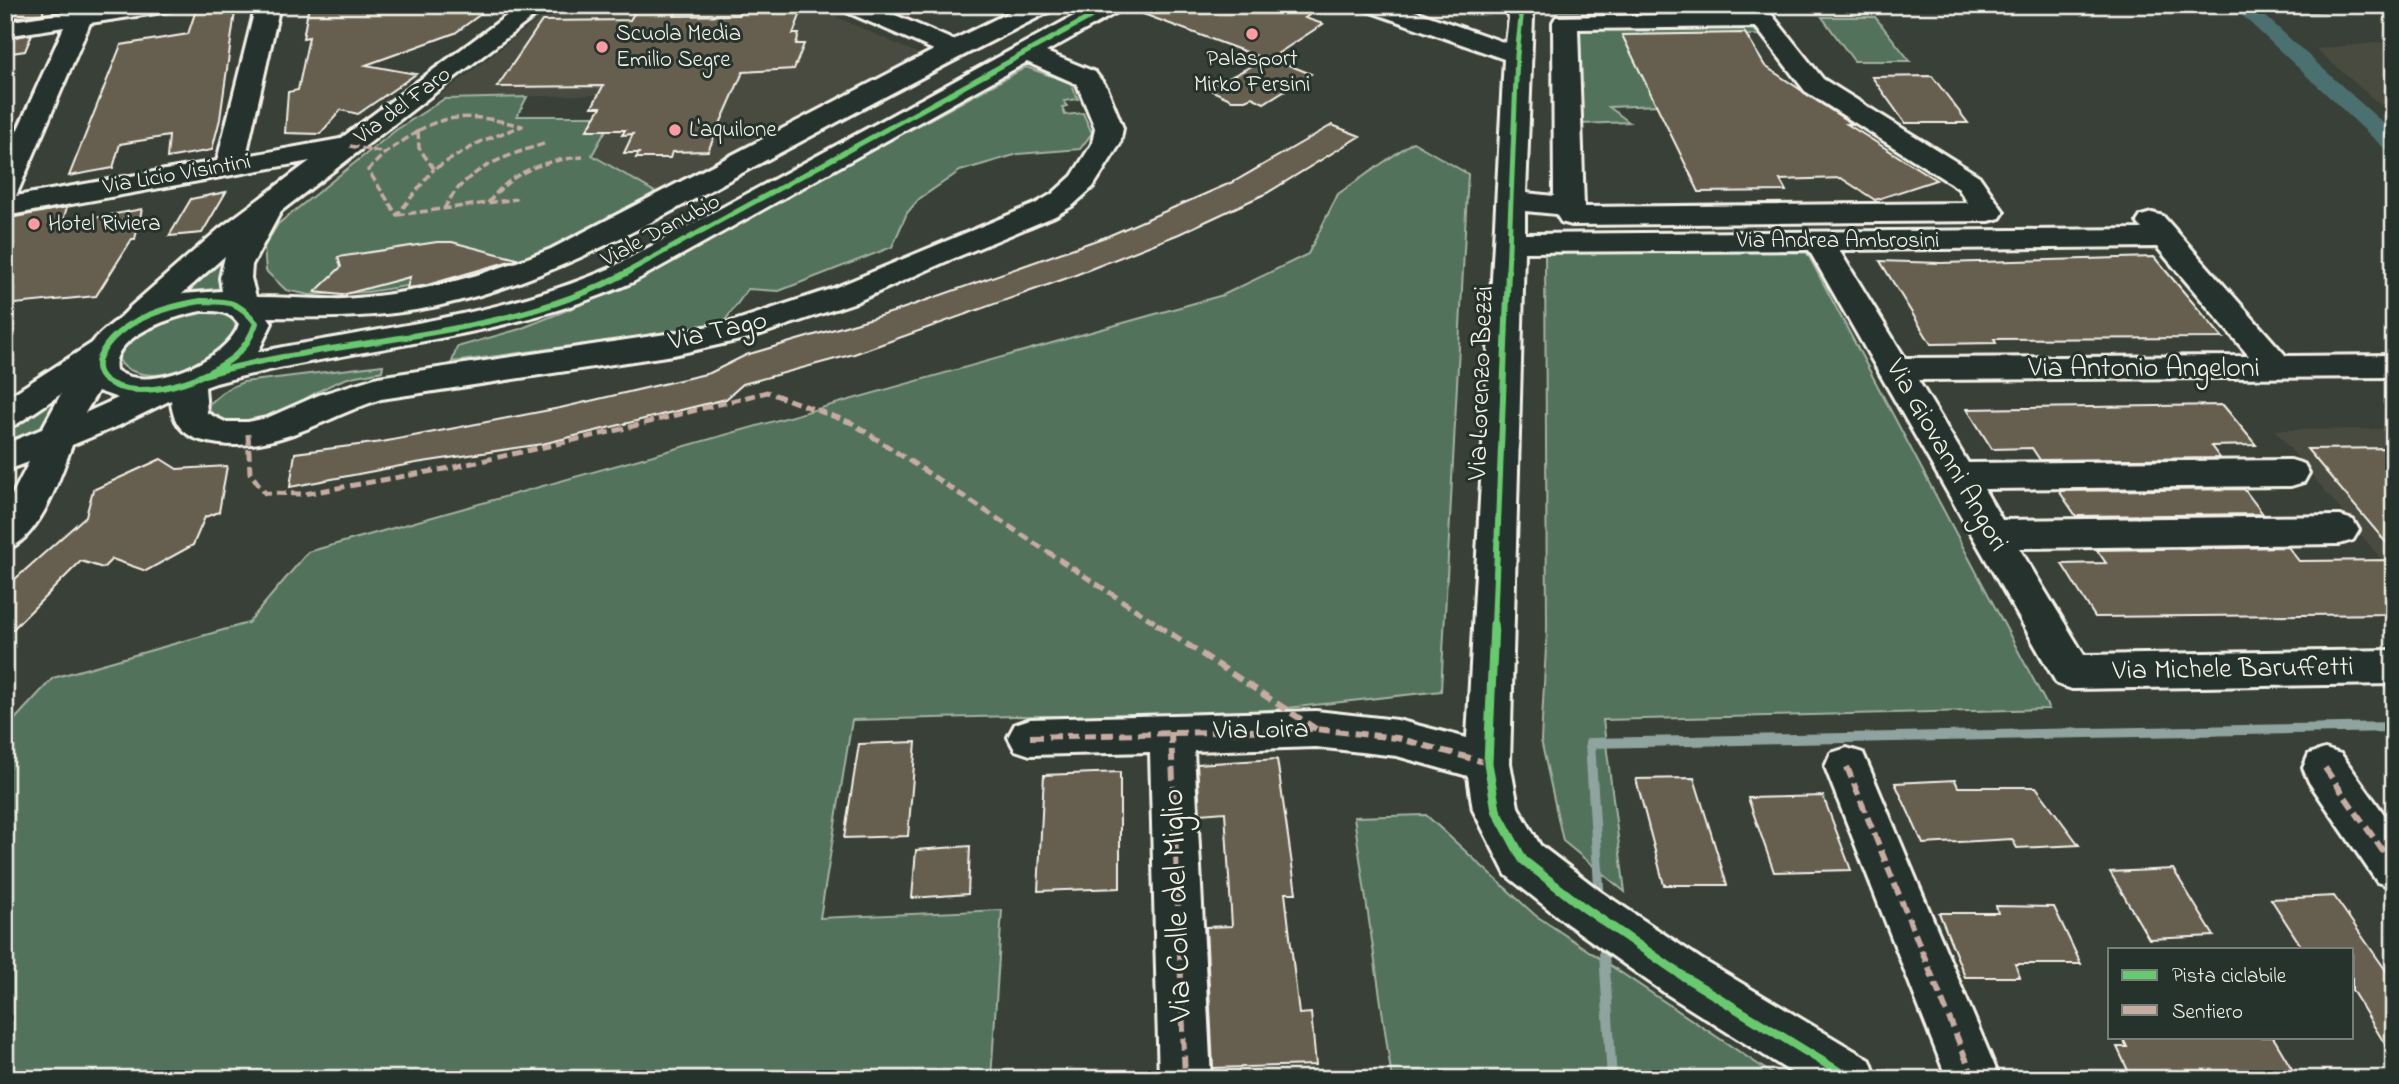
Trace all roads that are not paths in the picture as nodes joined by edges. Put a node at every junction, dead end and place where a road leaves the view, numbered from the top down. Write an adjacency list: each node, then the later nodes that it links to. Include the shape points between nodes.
1 (163, 5): 9 (street)
2 (268, 5): 15 (street)
3 (537, 5): 14 (street, Via del Faro)
4 (851, 5): 11 (street)
5 (1044, 5): 11 (street, Viale Danubio)
6 (1374, 5): 13 (street)
7 (1517, 5): 13 (street, Via Lorenzo Bezzi, via 1521,18)
8 (1100, 8): 12 (street, Viale Danubio)
9 (83, 12): 10 (street); 16 (street)
10 (5, 29)
11 (954, 49): 21 (street, Viale Danubio)
12 (1024, 52): 24 (street, Viale Danubio); 30 (street, Via Tago, via 1077,73 1094,88 1109,134 1083,181 1036,214 845,295 704,338 378,388 331,402 287,425 248,434 217,433 195,423 189,413)
13 (1517, 55): 17 (street, Via Lorenzo Bezzi)
14 (350, 146): 15 (street, Via Licio Visintini); 18 (street, Via del Faro)
15 (230, 165): 20 (street, Via Licio Visintini)
16 (5, 191)
17 (1511, 201): 19 (street); 23 (street, Via Lorenzo Bezzi)
18 (269, 206): 25 (street, via 237,261 235,281); 26 (street, Via del Faro, via 207,254)
19 (1569, 206): 19 (street, via 1572,216 1989,212 1969,182 1814,85 1763,20 1565,22)
20 (5, 207)
21 (613, 230): 24 (street, Viale Danubio, via 608,243 614,254); 25 (street, Viale Danubio, via 529,268 429,298 354,308)
22 (1819, 241): 23 (street, Via Andrea Ambrosini); 28 (street, Via Andrea Ambrosini, via 2159,230); 29 (street, Via Giovanni Angori)
23 (1509, 243): 43 (street, Via Lorenzo Bezzi)
24 (660, 254): 30 (street, Viale Danubio, via 602,285 536,306)
25 (245, 307): 26 (street, Viale Danubio, via 231,302 192,302 159,312); 30 (street, via 256,323 247,344 229,360)
26 (110, 348): 30 (street, via 102,378 113,386 149,390); 31 (street); 32 (street, via 82,386)
27 (2394, 366): 28 (street, Via Antonio Angeloni)
28 (2278, 368): 29 (street, Via Antonio Angeloni)
29 (1895, 369): 35 (street, Via Giovanni Angori)
30 (187, 381): 32 (street)
31 (5, 416)
32 (55, 438): 33 (street); 38 (street, via 32,499)
33 (5, 458)
34 (2291, 473): 35 (street)
35 (1958, 476): 37 (street, Via Giovanni Angori)
36 (2340, 530): 37 (street)
37 (1992, 534): 40 (street, Via Giovanni Angori)
38 (5, 536)
39 (2394, 667): 40 (street, Via Michele Baruffetti)
40 (2072, 672)
41 (1171, 732): 42 (street, Via Loira); 43 (street, Via Loira, via 1316,729 1397,738); 47 (street, Via Colle del Miglio)
42 (1030, 737)
43 (1488, 763): 48 (street, Via Lorenzo Bezzi, via 1496,810 1523,860 1683,976)
44 (1847, 767): 49 (street)
45 (2325, 768): 46 (street)
46 (2394, 867)
47 (1185, 1079)
48 (1851, 1079)
49 (1974, 1079)

